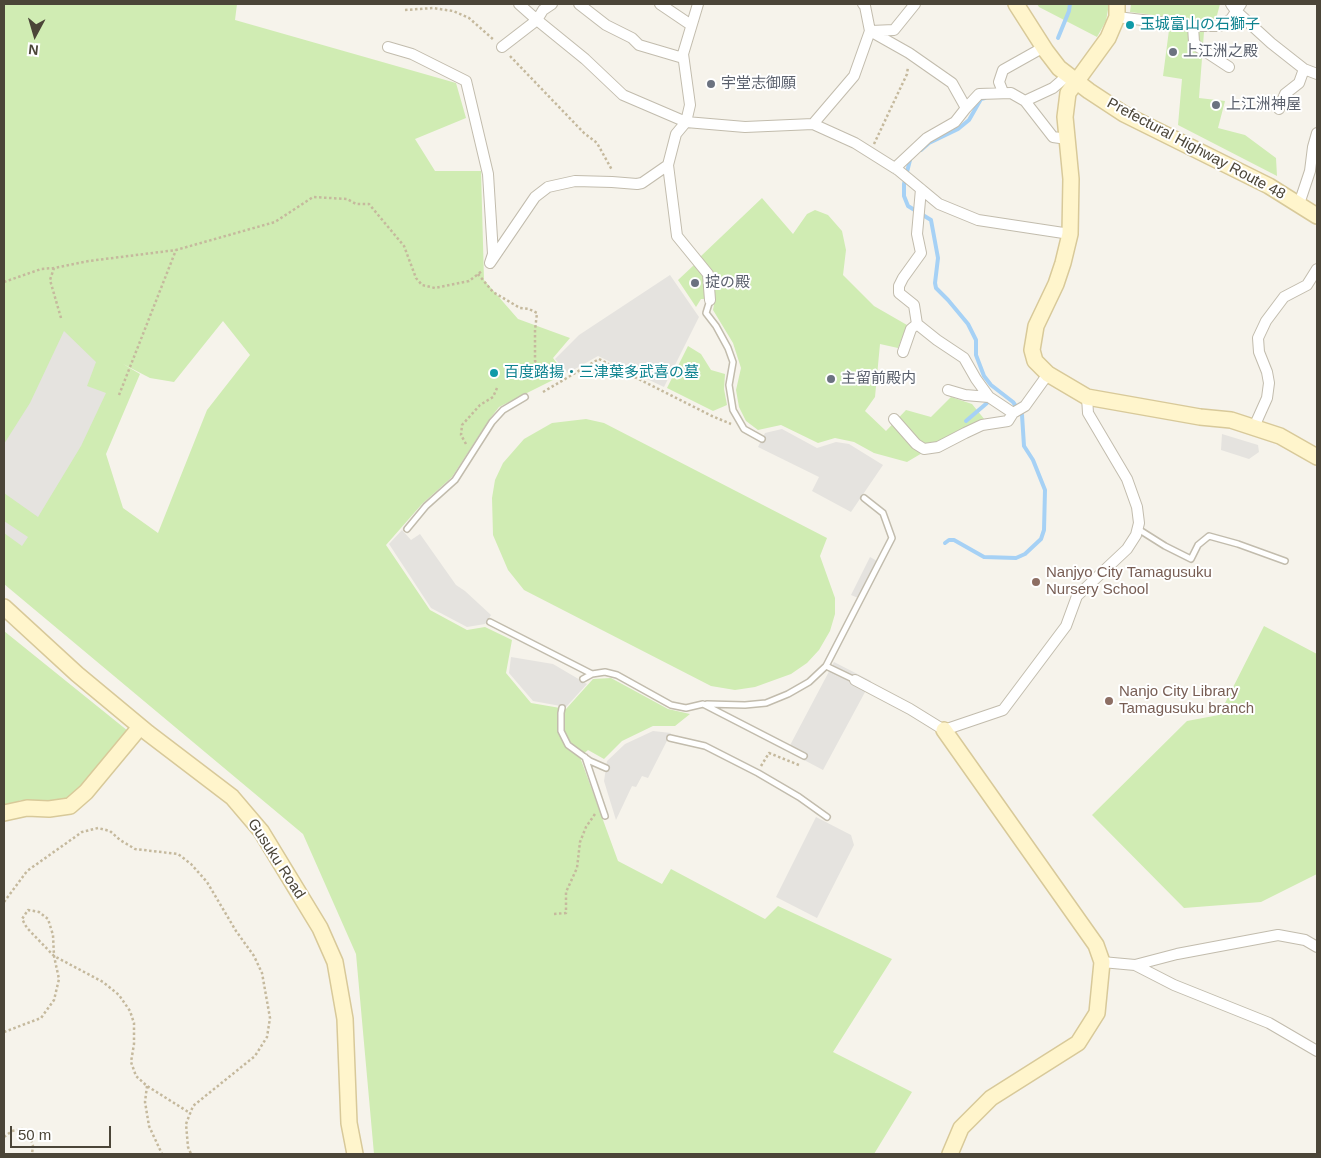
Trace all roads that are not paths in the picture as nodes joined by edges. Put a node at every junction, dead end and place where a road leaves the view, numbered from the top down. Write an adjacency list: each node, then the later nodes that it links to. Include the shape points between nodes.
1 (518, 4): 11 (street)
2 (552, 4): 11 (street)
3 (579, 4): 18 (street, via 639,45)
4 (660, 4): 12 (street)
5 (698, 4): 12 (street)
6 (863, 4): 14 (street)
7 (915, 4): 14 (street, via 894,30)
8 (1016, 4): 17 (street, Prefectural Highway Route 48)
9 (1236, 6): 13 (street, via 1231,19 1220,26); 20 (street, via 1271,43)
10 (1117, 10): 13 (street); 22 (street, via 1108,38)
11 (536, 20): 16 (street); 27 (street, via 623,95)
12 (691, 24): 18 (street)
13 (1193, 26): 19 (street, via 1194,42)
14 (870, 31): 25 (street, via 952,83); 28 (street, via 854,76)
15 (388, 47): 31 (street, via 412,54 466,81 488,174 493,254 490,263 535,196 548,187 575,181 637,184)
16 (502, 47)
17 (1044, 47): 22 (street, Prefectural Highway Route 48, via 1059,68); 23 (street, via 1002,70 999,82)
18 (683, 58): 27 (street, via 690,105)
19 (1229, 67)
20 (1304, 69): 21 (street); 26 (street, via 1299,83 1285,94)
21 (1317, 74)
22 (1072, 78): 24 (street); 30 (street, via 1065,117); 34 (street, Prefectural Highway Route 48, via 1124,114)
23 (1007, 93): 24 (street); 25 (street, via 979,94)
24 (1024, 101): 30 (street, via 1053,137)
25 (966, 108): 32 (street, via 955,122 927,138)
26 (1279, 109)
27 (686, 122): 28 (street, via 745,127); 31 (street, via 676,134)
28 (813, 124): 32 (street, via 855,143)
29 (1317, 133): 34 (street, via 1310,171)
30 (1067, 138): 36 (street, via 1071,179)
31 (668, 165): 38 (street, via 677,236 708,274)
32 (897, 169): 33 (street)
33 (917, 186): 36 (street, via 940,204 978,220); 39 (street, via 920,203 917,234 921,253 899,286 899,293 914,305)
34 (1299, 204): 35 (street, Prefectural Highway Route 48)
35 (1317, 216)
36 (1070, 234): 41 (street, via 1056,284 1036,326 1032,350 1035,361)
37 (1317, 269): 48 (street, via 1307,285 1284,297 1258,338 1269,383 1267,398)
38 (710, 300): 49 (lane, via 706,313 733,362 729,385 733,410 744,429)
39 (917, 324): 40 (street); 44 (street, via 964,358)
40 (903, 352)
41 (1048, 374): 45 (street); 46 (street, via 1025,406)
42 (948, 390): 44 (street, via 965,396)
43 (525, 397): 52 (lane, via 502,410 455,480 426,506)
44 (988, 397): 46 (street)
45 (1087, 397): 48 (street, via 1231,420); 53 (street, via 1088,413 1127,478 1137,507)
46 (1014, 412): 47 (street, via 1008,422 982,425 938,447 924,449)
47 (894, 419)
48 (1254, 427): 50 (street, via 1280,436)
49 (762, 438)
50 (1317, 457)
51 (864, 498): 57 (lane, via 883,513 892,538)
52 (407, 529)
53 (1138, 529): 54 (lane, via 1191,559 1198,544 1209,536); 64 (street, via 1127,549 1077,596 1066,626 1003,710)
54 (1285, 561)
55 (4, 607): 63 (street, Gusuku Road)
56 (490, 622): 58 (lane)
57 (826, 666): 60 (lane); 61 (lane, via 809,682 766,703)
58 (592, 674): 59 (lane); 61 (lane, via 605,672 617,675 670,705 686,708)
59 (583, 679)
60 (854, 680): 64 (street)
61 (703, 704): 66 (lane)
62 (562, 708): 67 (lane, via 561,731 568,745)
63 (140, 726): 69 (street, via 86,792 70,806 27,808); 76 (street, Gusuku Road, via 232,797 248,814 320,928 335,962 340,984 345,1019 349,1123)
64 (944, 730): 73 (street, via 1096,945)
65 (670, 738): 71 (lane, via 705,746 758,773)
66 (804, 756)
67 (585, 757): 68 (lane); 70 (lane)
68 (606, 768)
69 (4, 813)
70 (604, 813)
71 (827, 817)
72 (1317, 947): 74 (street, via 1305,940 1278,935)
73 (1102, 962): 74 (street); 77 (street, via 1097,1013 1078,1043 991,1098 961,1128)
74 (1135, 964): 75 (street, via 1174,985 1269,1023)
75 (1317, 1051)
76 (355, 1154)
77 (950, 1154)

